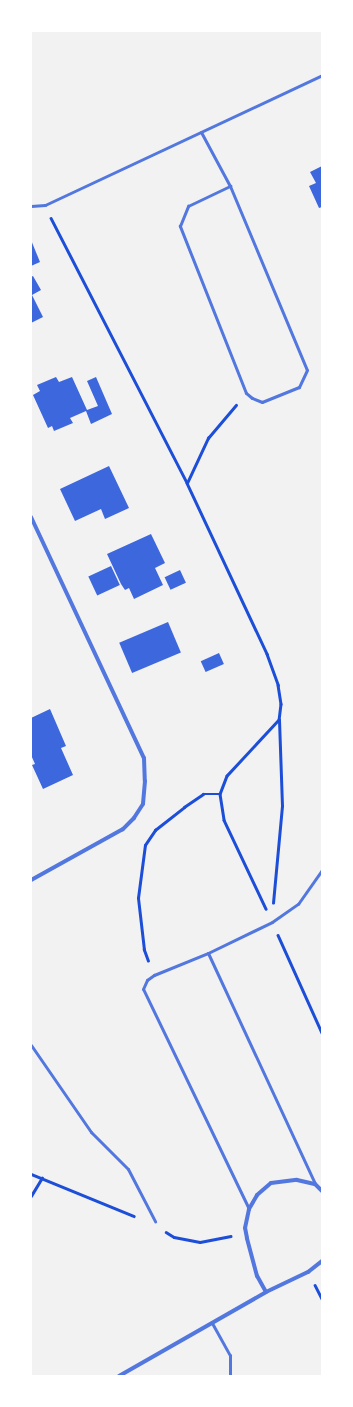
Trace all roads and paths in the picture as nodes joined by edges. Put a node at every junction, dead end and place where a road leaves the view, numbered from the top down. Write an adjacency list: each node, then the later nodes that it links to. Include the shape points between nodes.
1 (322, 75): 2 (lane)
2 (201, 132): 3 (lane); 4 (lane)
3 (230, 186): 6 (lane, via 188,206 180,226); 6 (lane, via 307,370 300,387 262,402)
4 (45, 205): 5 (lane); 7 (path)
5 (31, 206)
6 (246, 393): 7 (path, via 208,438)
7 (187, 483): 9 (path, via 267,654 278,685 281,704)
8 (31, 517): 11 (street, via 144,758 145,781 143,804 134,818 122,828)
9 (279, 720): 12 (path, via 282,806); 14 (path, via 227,776 220,794 203,794 155,830 145,845 138,898 144,950)
10 (322, 870): 12 (lane, via 298,904)
11 (31, 880)
12 (272, 922): 13 (lane)
13 (208, 953): 14 (lane); 18 (lane)
14 (154, 975): 21 (lane, via 147,980 143,989 147,1001)
15 (31, 1045): 22 (lane, via 91,1132 128,1169)
16 (31, 1174): 17 (path)
17 (42, 1178): 20 (path); 22 (path, via 112,1208)
18 (315, 1184): 19 (street); 21 (street, via 297,1180 271,1183 257,1195)
19 (322, 1191)
20 (31, 1196)
21 (249, 1209): 23 (street, via 245,1228)
22 (155, 1221): 23 (path, via 174,1237 193,1242 225,1236)
23 (247, 1238): 25 (street, via 256,1276)
24 (322, 1261): 25 (street, via 308,1272)
25 (266, 1292): 26 (street)
26 (212, 1323): 27 (street); 28 (lane, via 230,1355)
27 (119, 1376)
28 (230, 1376)

